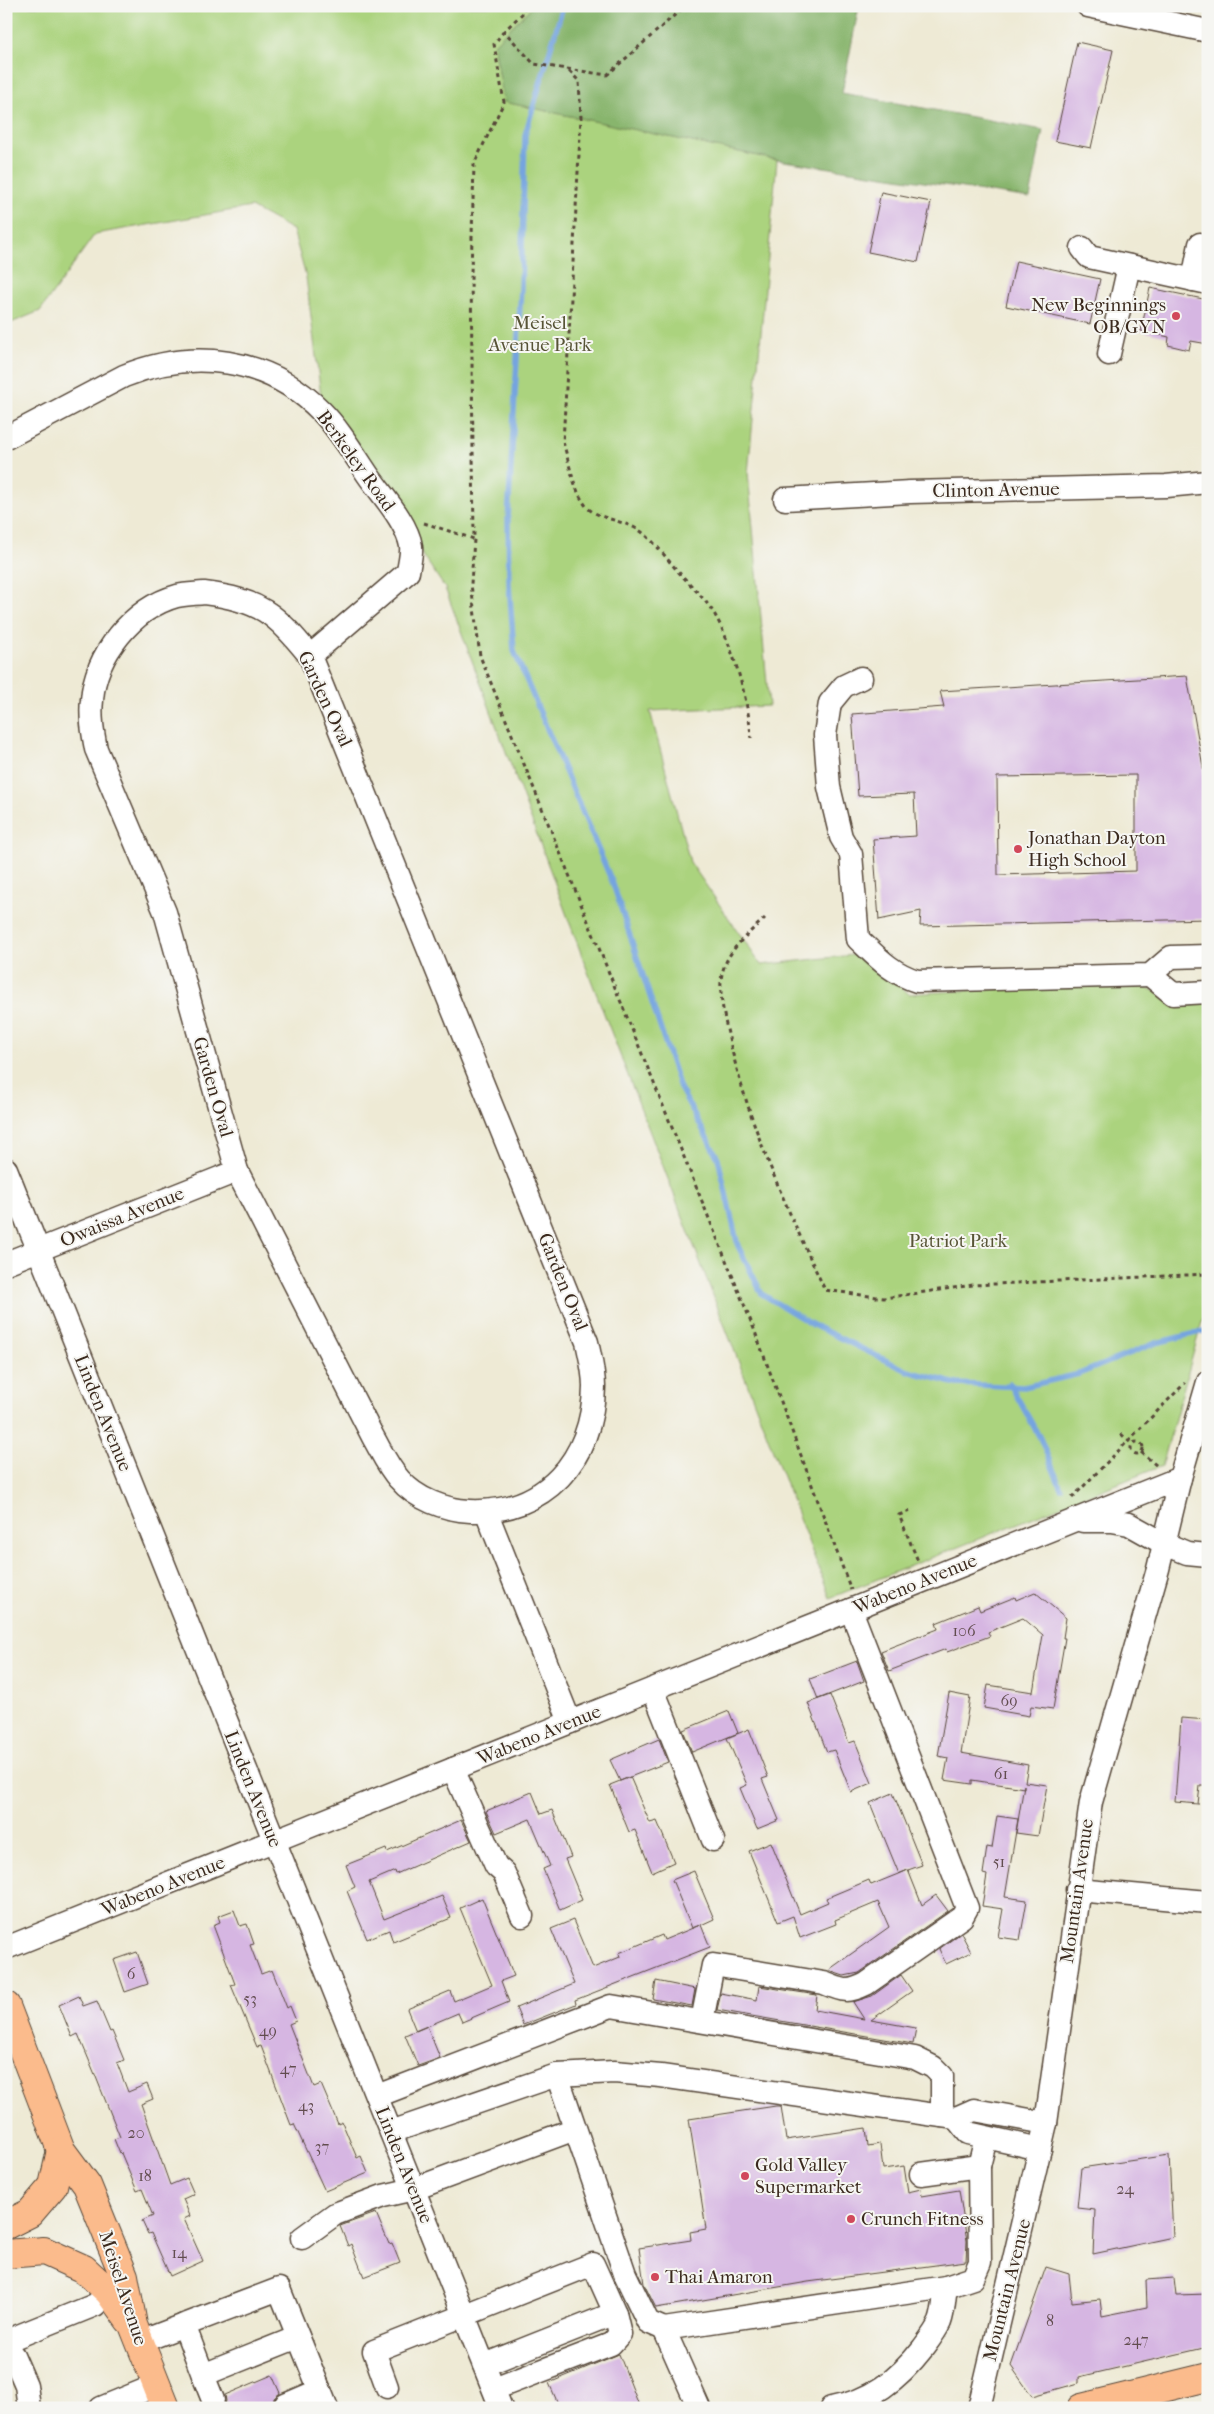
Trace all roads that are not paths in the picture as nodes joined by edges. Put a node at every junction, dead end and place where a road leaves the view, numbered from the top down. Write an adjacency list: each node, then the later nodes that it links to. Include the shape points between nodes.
1 (1088, 6): 2 (street)
2 (1208, 31)
3 (1200, 244): 6 (street)
4 (1082, 248): 5 (street, via 1089,257)
5 (1129, 266): 6 (street); 7 (street)
6 (1200, 281)
7 (1109, 354)
8 (6, 438): 11 (street, Berkeley Road, via 141,369 175,360 229,362 246,366 271,375 308,399 332,423 402,523 411,546 408,572)
9 (1208, 482): 10 (street, Clinton Avenue)
10 (785, 499)
11 (310, 656): 17 (street, Garden Oval, via 286,626 254,605 229,596 178,596 144,613 124,630 101,665 92,698 91,724 96,750 165,912); 23 (street, Garden Oval, via 586,1342 593,1371 593,1401 587,1430 575,1457 560,1478 520,1504)
12 (861, 678): 14 (street, via 844,686 830,703 825,735 829,787 841,837 851,854 858,939 899,975 917,981)
13 (1208, 956): 14 (street, via 1171,957)
14 (1150, 976): 15 (street, via 1173,994)
15 (1208, 992)
16 (6, 1170): 18 (street, Linden Avenue)
17 (237, 1171): 18 (street, Owaissa Avenue); 23 (street, Garden Oval, via 373,1437 399,1479 415,1493 436,1504)
18 (39, 1250): 19 (street, Owaissa Avenue); 32 (street, Linden Avenue)
19 (6, 1263)
20 (1197, 1382): 21 (street, Mountain Avenue)
21 (1201, 1430): 22 (street, Mountain Avenue)
22 (1180, 1478): 24 (street, Wabeno Avenue); 25 (street, Mountain Avenue)
23 (486, 1512): 29 (street)
24 (1069, 1512): 25 (street, Wabeno Avenue, via 1129,1524); 27 (street, Wabeno Avenue)
25 (1163, 1543): 26 (street, Wabeno Avenue, via 1187,1553); 33 (street, Mountain Avenue, via 1090,1802)
26 (1208, 1555)
27 (851, 1600): 28 (street, Wabeno Avenue); 38 (street, via 967,1908 962,1917 852,1991 839,1990 824,1983 713,1965)
28 (653, 1689): 29 (street, Wabeno Avenue); 31 (street)
29 (570, 1722): 30 (street, Wabeno Avenue)
30 (453, 1769): 32 (street, Wabeno Avenue); 35 (street)
31 (714, 1840)
32 (274, 1841): 36 (street, Wabeno Avenue); 40 (street, Linden Avenue)
33 (1077, 1890): 34 (street); 42 (street, Mountain Avenue)
34 (1208, 1902)
35 (522, 1916)
36 (6, 1948)
37 (6, 2006): 47 (main road, Meisel Avenue)
38 (702, 2021): 40 (street, via 611,2006); 41 (street, via 915,2058 942,2076)
39 (557, 2075): 41 (street, via 614,2072 661,2076); 43 (street); 44 (street)
40 (377, 2096): 44 (street, Linden Avenue)
41 (949, 2117): 42 (street, via 974,2110); 45 (street, via 968,2133)
42 (1046, 2123): 46 (street, Mountain Avenue)
43 (575, 2129): 50 (street); 59 (street, via 638,2305 648,2322)
44 (391, 2132): 50 (street, Linden Avenue)
45 (986, 2138): 46 (street); 48 (street)
46 (1040, 2149): 78 (street, Mountain Avenue)
47 (61, 2150): 51 (main road, via 53,2186 30,2213); 60 (main road, Meisel Avenue, via 87,2184 124,2276)
48 (979, 2166): 49 (street); 54 (street, via 980,2262 973,2278)
49 (921, 2174)
50 (414, 2189): 52 (street, via 383,2196 335,2214); 57 (street, Linden Avenue)
51 (6, 2225)
52 (302, 2238)
53 (6, 2254): 55 (main road, via 44,2251 84,2269)
54 (946, 2288): 59 (street); 77 (street, via 940,2322 908,2366 874,2394 854,2403)
55 (109, 2292): 60 (main road); 62 (street, via 95,2305)
56 (615, 2313): 57 (street, via 593,2264); 64 (street); 69 (street, via 620,2334 611,2344)
57 (464, 2314): 64 (street, Linden Avenue); 67 (street, via 374,2351)
58 (184, 2325): 60 (street); 61 (street, via 279,2289); 65 (street)
59 (664, 2329): 76 (street)
60 (137, 2333): 68 (main road, Meisel Avenue)
61 (298, 2337): 65 (street); 70 (street)
62 (6, 2341)
63 (6, 2352): 74 (street, via 13,2355 26,2385)
64 (484, 2365): 69 (street, Linden Avenue)
65 (203, 2375): 71 (street)
66 (1206, 2382): 79 (main road)
67 (387, 2386)
68 (162, 2396): 72 (street)
69 (498, 2398)
70 (323, 2399): 73 (street)
71 (213, 2400)
72 (134, 2401): 75 (street)
73 (285, 2405)
74 (29, 2408)
75 (101, 2408)
76 (699, 2408)
77 (830, 2408)
78 (979, 2408)
79 (1081, 2408)

